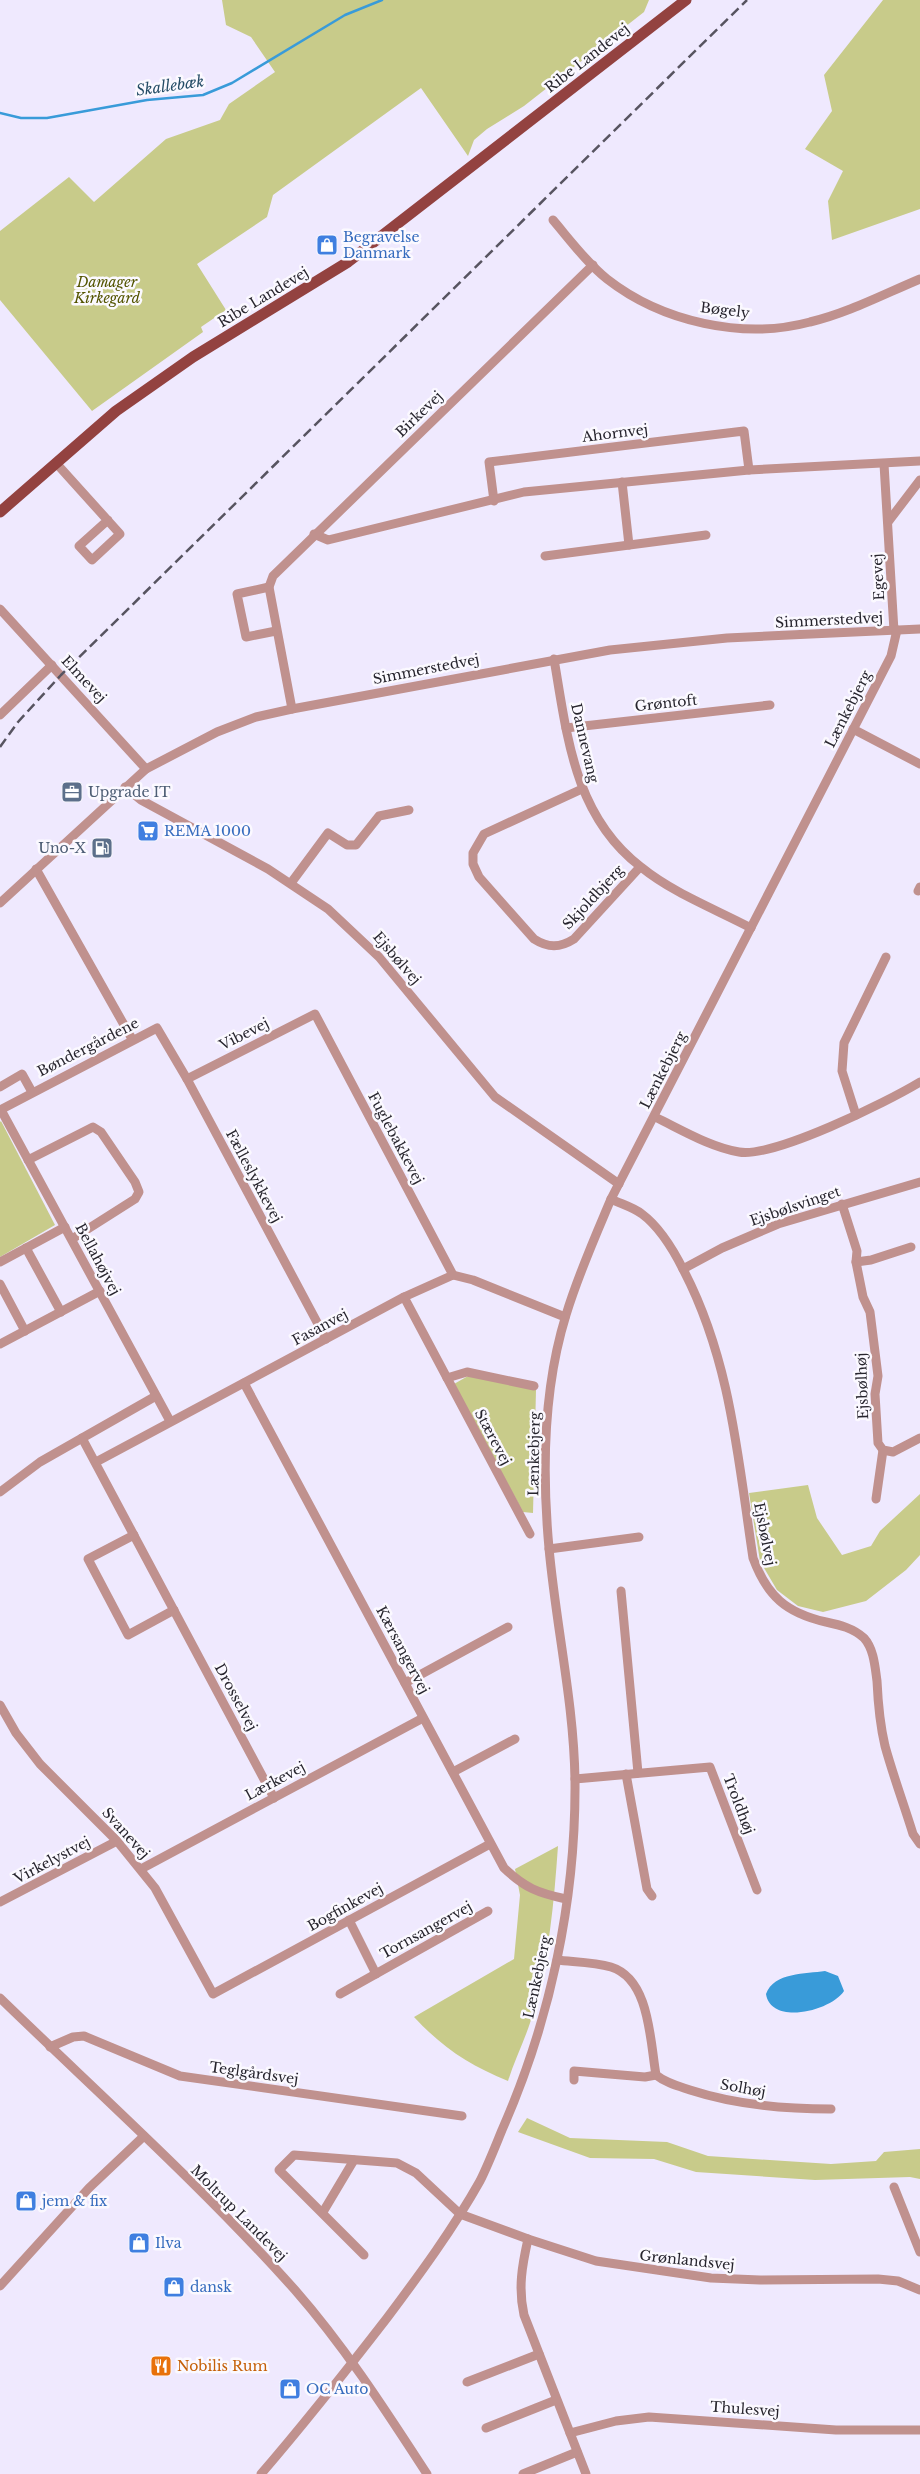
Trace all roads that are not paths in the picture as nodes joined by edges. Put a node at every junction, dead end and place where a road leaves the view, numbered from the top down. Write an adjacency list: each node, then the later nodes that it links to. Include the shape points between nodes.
1 (686, 0): 6 (main road, Ribe Landevej, via 348,262 158,380 114,412)
2 (553, 220): 3 (street, Bøgely)
3 (593, 265): 4 (street, Bøgely, via 607,279 649,304 697,322 736,328 773,328 808,323); 15 (street, Birkevej)
4 (920, 279)
5 (920, 461): 7 (street)
6 (56, 462): 12 (main road, Ribe Landevej); 13 (street)
7 (884, 464): 8 (street); 14 (street, Egevej)
8 (749, 470): 10 (street); 11 (street, Ahornvej, via 744,431 489,462)
9 (920, 480): 14 (street)
10 (622, 482): 11 (street, via 524,492); 17 (street)
11 (494, 501): 15 (street, via 328,540)
12 (0, 512)
13 (108, 520): 13 (street, via 120,534 92,560 80,546)
14 (888, 522): 22 (street, Egevej)
15 (314, 534): 19 (street, Birkevej, via 273,576)
16 (706, 535): 17 (street)
17 (629, 545): 18 (street)
18 (544, 556)
19 (269, 587): 23 (street); 23 (street, via 237,594 246,637)
20 (0, 609): 25 (street, Elmevej)
21 (920, 629): 22 (street, Simmerstedvej)
22 (896, 630): 24 (street, Simmerstedvej, via 727,638); 30 (street, Lænkebjerg, via 891,656)
23 (276, 631): 27 (street)
24 (554, 658): 27 (street, Simmerstedvej); 29 (street, Dannevang)
25 (52, 666): 28 (street); 32 (street, Elmevej)
26 (770, 706): 29 (street, Grøntoft)
27 (292, 708): 32 (street, Simmerstedvej, via 217,732)
28 (0, 715)
29 (566, 728): 34 (street, Dannevang)
30 (853, 729): 31 (street); 40 (street, Lænkebjerg)
31 (920, 764)
32 (146, 769): 33 (street, Simmerstedvej)
33 (125, 786): 37 (street, Simmerstedvej); 38 (street, Ejsbølvej, via 141,800)
34 (582, 789): 36 (street, Dannevang, via 602,824); 36 (street, Skjoldbjerg, via 484,834 473,853 478,877 534,939 554,946 574,939)
35 (409, 810): 38 (street, via 379,816 356,845 347,845 328,833)
36 (640, 867): 40 (street, Dannevang)
37 (36, 869): 39 (street, Simmerstedvej); 44 (street)
38 (291, 883): 54 (street, Ejsbølvej, via 328,909 379,957 494,1097)
39 (0, 903)
40 (751, 928): 51 (street, Lænkebjerg)
41 (886, 957): 50 (street, via 844,1043 841,1059 843,1077)
42 (315, 1014): 45 (street, Vibevej); 64 (street, Fuglebakkevej)
43 (156, 1028): 44 (street, Bøndergårdene); 45 (street, Fælleslykkevej)
44 (132, 1039): 48 (street, Bøndergårdene)
45 (187, 1079): 71 (street, Fælleslykkevej)
46 (920, 1082): 50 (street)
47 (0, 1087): 48 (street, Bøndergårdene, via 22,1074)
48 (32, 1092): 49 (street, Bøndergårdene)
49 (0, 1110): 52 (street, Bellahøjvej)
50 (856, 1115): 51 (street, via 774,1149 741,1153 718,1147)
51 (655, 1117): 54 (street, Lænkebjerg)
52 (28, 1160): 57 (street, Bellahøjvej); 58 (street, via 93,1128 101,1132 135,1182 139,1192 135,1199)
53 (920, 1182): 56 (street, Ejsbølsvinget)
54 (619, 1184): 55 (street, Lænkebjerg)
55 (611, 1199): 63 (street, Ejsbølvej, via 641,1213 675,1254); 69 (street, Lænkebjerg)
56 (842, 1204): 62 (street, Ejsbølhøj, via 857,1251); 63 (street, Ejsbølsvinget, via 778,1224)
57 (65, 1227): 58 (street, Bellahøjvej); 60 (street)
58 (72, 1239): 66 (street, Bellahøjvej)
59 (911, 1247): 62 (street)
60 (26, 1248): 61 (street); 68 (street)
61 (0, 1262)
62 (856, 1262): 80 (street, Ejsbølhøj, via 863,1297 870,1312 878,1376 875,1394 878,1443)
63 (683, 1269): 102 (street, Ejsbølvej, via 710,1328 726,1383 753,1558 760,1576 770,1594 788,1608 810,1618 846,1626 864,1638 875,1667 885,1746 913,1834)
64 (454, 1275): 67 (street, Fasanvej); 69 (street)
65 (0, 1284): 70 (street)
66 (100, 1291): 68 (street); 76 (street, Bellahøjvej)
67 (404, 1297): 71 (street, Fasanvej); 73 (street, Stærevej)
68 (61, 1312): 70 (street)
69 (565, 1317): 87 (street, Lænkebjerg, via 550,1390 546,1485)
70 (25, 1331): 72 (street)
71 (326, 1339): 74 (street, Fasanvej)
72 (0, 1344)
73 (447, 1378): 75 (street, via 467,1372); 84 (street, Stærevej)
74 (244, 1383): 77 (street, Fasanvej); 91 (street, Kærsangervej)
75 (534, 1386)
76 (156, 1396): 77 (street, Bellahøjvej); 78 (street)
77 (170, 1421): 81 (street, Fasanvej)
78 (82, 1438): 81 (street, Drosselvej); 82 (street, via 40,1462)
79 (920, 1438): 80 (street, via 893,1452)
80 (883, 1450): 83 (street, Ejsbølhøj)
81 (96, 1462): 85 (street, Drosselvej)
82 (0, 1492)
83 (876, 1499)
84 (530, 1534)
85 (134, 1535): 89 (street, Drosselvej); 89 (street, via 88,1559 128,1635)
86 (639, 1537): 87 (street)
87 (549, 1548): 98 (street, Lænkebjerg, via 571,1712)
88 (621, 1591): 96 (street)
89 (174, 1610): 99 (street, Drosselvej)
90 (508, 1627): 91 (street)
91 (405, 1683): 93 (street, Kærsangervej)
92 (0, 1705): 100 (street, Svanevej, via 40,1764)
93 (423, 1718): 95 (street, Kærsangervej); 99 (street, Lærkevej)
94 (516, 1739): 95 (street)
95 (453, 1772): 101 (street, Kærsangervej)
96 (638, 1773): 97 (street, Troldhøj); 104 (street, Troldhøj, via 710,1767)
97 (626, 1774): 98 (street, Troldhøj); 105 (street, via 647,1889)
98 (575, 1779): 106 (street, Lænkebjerg, via 574,1842)
99 (274, 1798): 103 (street, Lærkevej)
100 (118, 1841): 103 (street, Svanevej); 107 (street, Virkelystvej)
101 (490, 1844): 106 (street, Kærsangervej, via 504,1868 520,1883 540,1893); 109 (street, Bogfinkevej)
102 (920, 1844)
103 (141, 1869): 112 (street, Svanevej, via 155,1888)
104 (757, 1890)
105 (652, 1896)
106 (566, 1899): 110 (street, Lænkebjerg)
107 (0, 1902)
108 (488, 1911): 111 (street, Tornsangervej)
109 (349, 1920): 111 (street, Tornsangervej); 112 (street, Bogfinkevej)
110 (557, 1960): 116 (street, via 609,1966 627,1975 634,1983 644,2007); 124 (street, Lænkebjerg, via 538,2038 517,2097 481,2178)
111 (376, 1974): 113 (street, Tornsangervej)
112 (213, 1994)
113 (340, 1994)
114 (0, 1998): 115 (street, Moltrup Landevej)
115 (50, 2047): 119 (street, Teglgårdsvej, via 84,2036 180,2076); 120 (street, Moltrup Landevej)
116 (656, 2075): 117 (street, Solhøj, via 645,2077 574,2071); 118 (street, Solhøj, via 663,2081 710,2096 747,2104)
117 (574, 2080)
118 (831, 2109)
119 (462, 2116)
120 (144, 2136): 128 (street, via 89,2188); 131 (street, Moltrup Landevej, via 257,2249)
121 (354, 2160): 123 (street); 123 (street, via 294,2155 279,2170); 124 (street, via 397,2163 416,2173)
122 (894, 2187): 126 (street)
123 (323, 2212): 127 (street)
124 (460, 2214): 125 (street, Grønlandsvej); 131 (street, Lænkebjerg, via 413,2283)
125 (528, 2239): 129 (street, Grønlandsvej, via 596,2261 650,2271 760,2280 878,2279); 130 (street, via 520,2297)
126 (920, 2252)
127 (364, 2255)
128 (0, 2286)
129 (919, 2287)
130 (539, 2354): 132 (street); 133 (street)
131 (352, 2362): 138 (street, Lænkebjerg); 139 (street, Moltrup Landevej)
132 (467, 2382)
133 (556, 2400): 134 (street); 136 (street)
134 (486, 2428)
135 (920, 2430): 136 (street, Thulesvej, via 836,2430 649,2417 616,2420)
136 (570, 2433): 137 (street)
137 (577, 2452): 140 (street); 141 (street)
138 (261, 2474)
139 (427, 2474)
140 (524, 2474)
141 (586, 2474)

